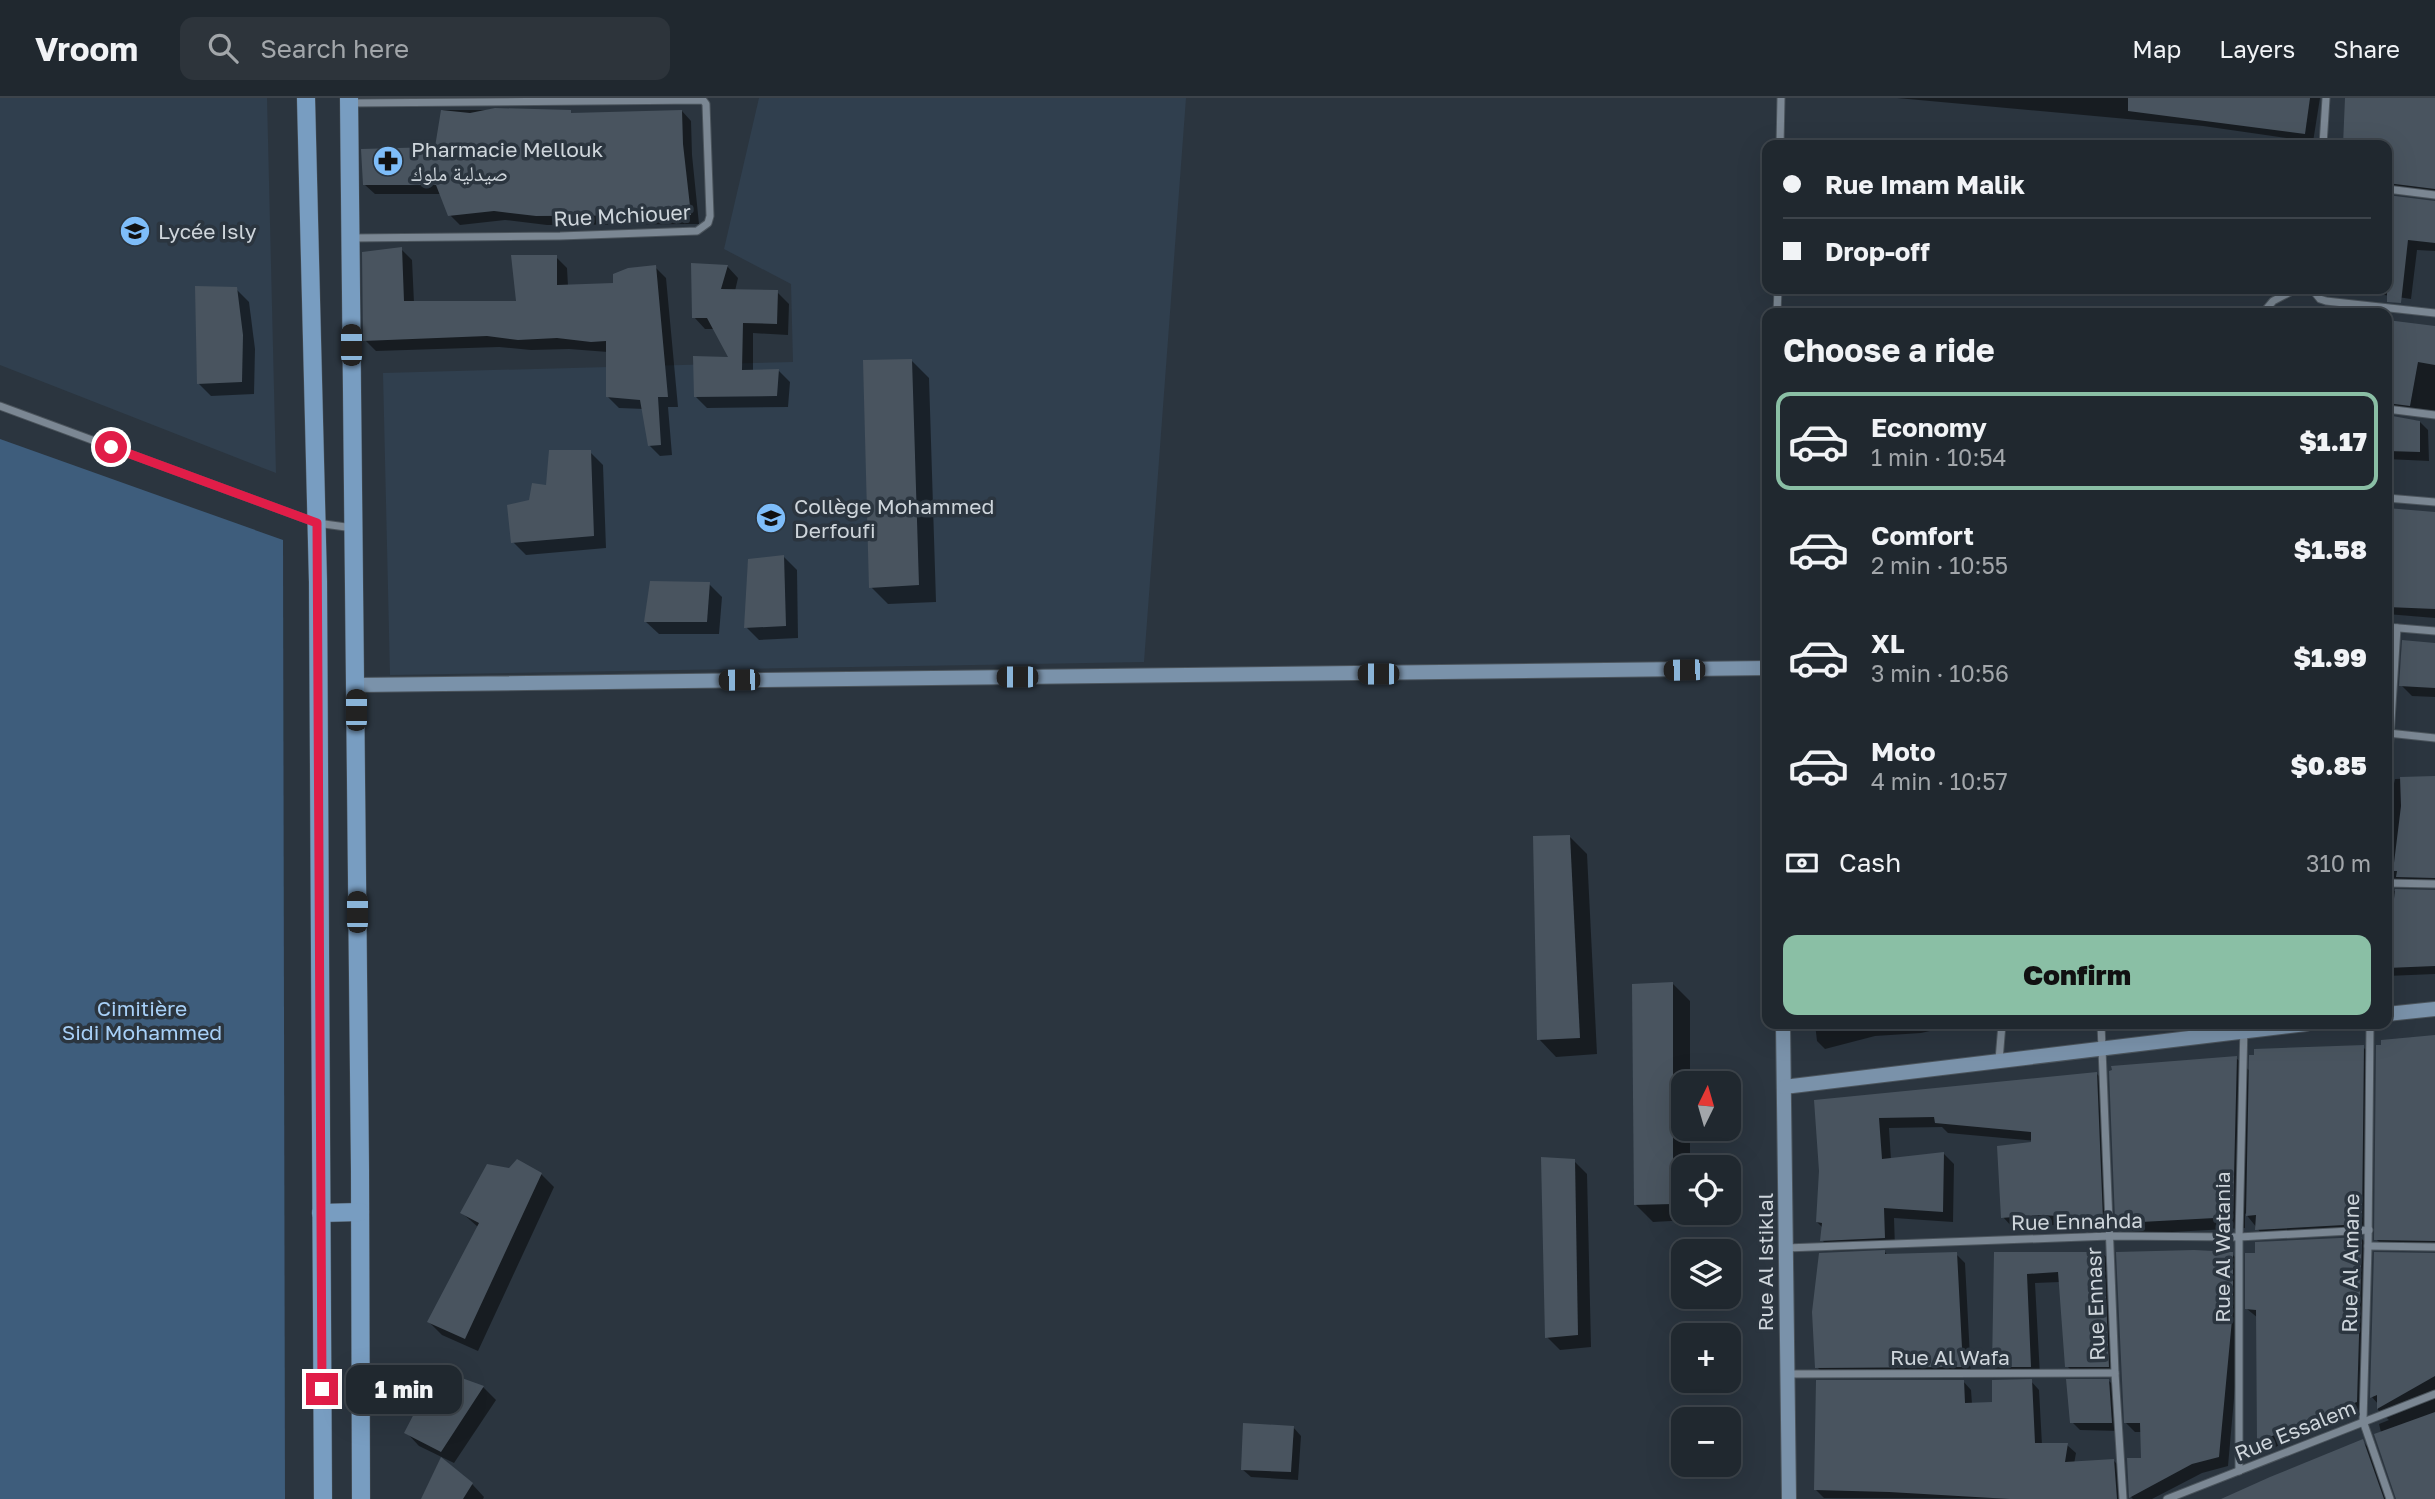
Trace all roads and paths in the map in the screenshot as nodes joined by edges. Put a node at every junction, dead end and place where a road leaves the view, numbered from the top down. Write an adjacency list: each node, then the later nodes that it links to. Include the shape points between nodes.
1 (306, 98): 21 (main road)
2 (1781, 98): 5 (street)
3 (2326, 98): 6 (street)
4 (349, 101): 9 (main road); 9 (street, Rue Mchiouer, via 702,100 706,104 710,216 697,231)
5 (1780, 140)
6 (2323, 140)
7 (2392, 190): 8 (street)
8 (2435, 195)
9 (351, 238): 22 (main road)
10 (2286, 294): 12 (street)
11 (2316, 294): 13 (street, via 2326,301)
12 (2267, 308)
13 (2390, 308)
14 (2392, 308): 15 (street)
15 (2435, 313)
16 (0, 407): 21 (street)
17 (2392, 410): 18 (street)
18 (2435, 415)
19 (2392, 498): 20 (street)
20 (2435, 502)
21 (317, 523): 22 (street); 45 (main road)
22 (354, 528): 27 (main road)
23 (2392, 628): 24 (street)
24 (2397, 628): 25 (street); 28 (street)
25 (2435, 631)
26 (1762, 668): 27 (street)
27 (356, 685): 44 (main road)
28 (2392, 694)
29 (2392, 733): 30 (street)
30 (2435, 738)
31 (2392, 883): 32 (street)
32 (2435, 884)
33 (2435, 1009): 34 (street)
34 (2392, 1013)
35 (1783, 1029): 43 (street, Rue Al Istiklal)
36 (2002, 1029): 42 (street)
37 (2101, 1029): 41 (street, Rue Ennasr)
38 (2237, 1029): 41 (street)
39 (2244, 1029): 48 (street, Rue Al Watania)
40 (2370, 1029): 46 (street, Rue Al Amane)
41 (2102, 1048): 42 (street); 47 (street, Rue Ennasr)
42 (1999, 1060): 43 (street)
43 (1784, 1087): 51 (street, Rue Al Istiklal)
44 (360, 1212): 45 (main road); 58 (main road)
45 (321, 1213): 57 (main road)
46 (2368, 1230): 48 (street, Rue Ennahda); 49 (street, Rue Al Amane)
47 (2110, 1236): 48 (street, Rue Ennahda); 51 (street, Rue Ennahda); 52 (street, Rue Ennasr)
48 (2239, 1237): 56 (street, Rue Al Watania)
49 (2368, 1246): 50 (street); 55 (street, Rue Al Amane)
50 (2435, 1247)
51 (1786, 1248): 53 (street, Rue Al Istiklal)
52 (2115, 1373): 53 (street, Rue Al Wafa); 60 (street, Rue Ennasr)
53 (1786, 1374): 59 (street, Rue Al Istiklal)
54 (2435, 1394): 55 (street, Rue Essalem)
55 (2363, 1421): 56 (street, Rue Essalem); 62 (street, Rue Al Amane)
56 (2239, 1471): 61 (street, Rue Essalem)
57 (323, 1499)
58 (361, 1499)
59 (1789, 1499)
60 (2123, 1499)
61 (2167, 1499)
62 (2390, 1499)

